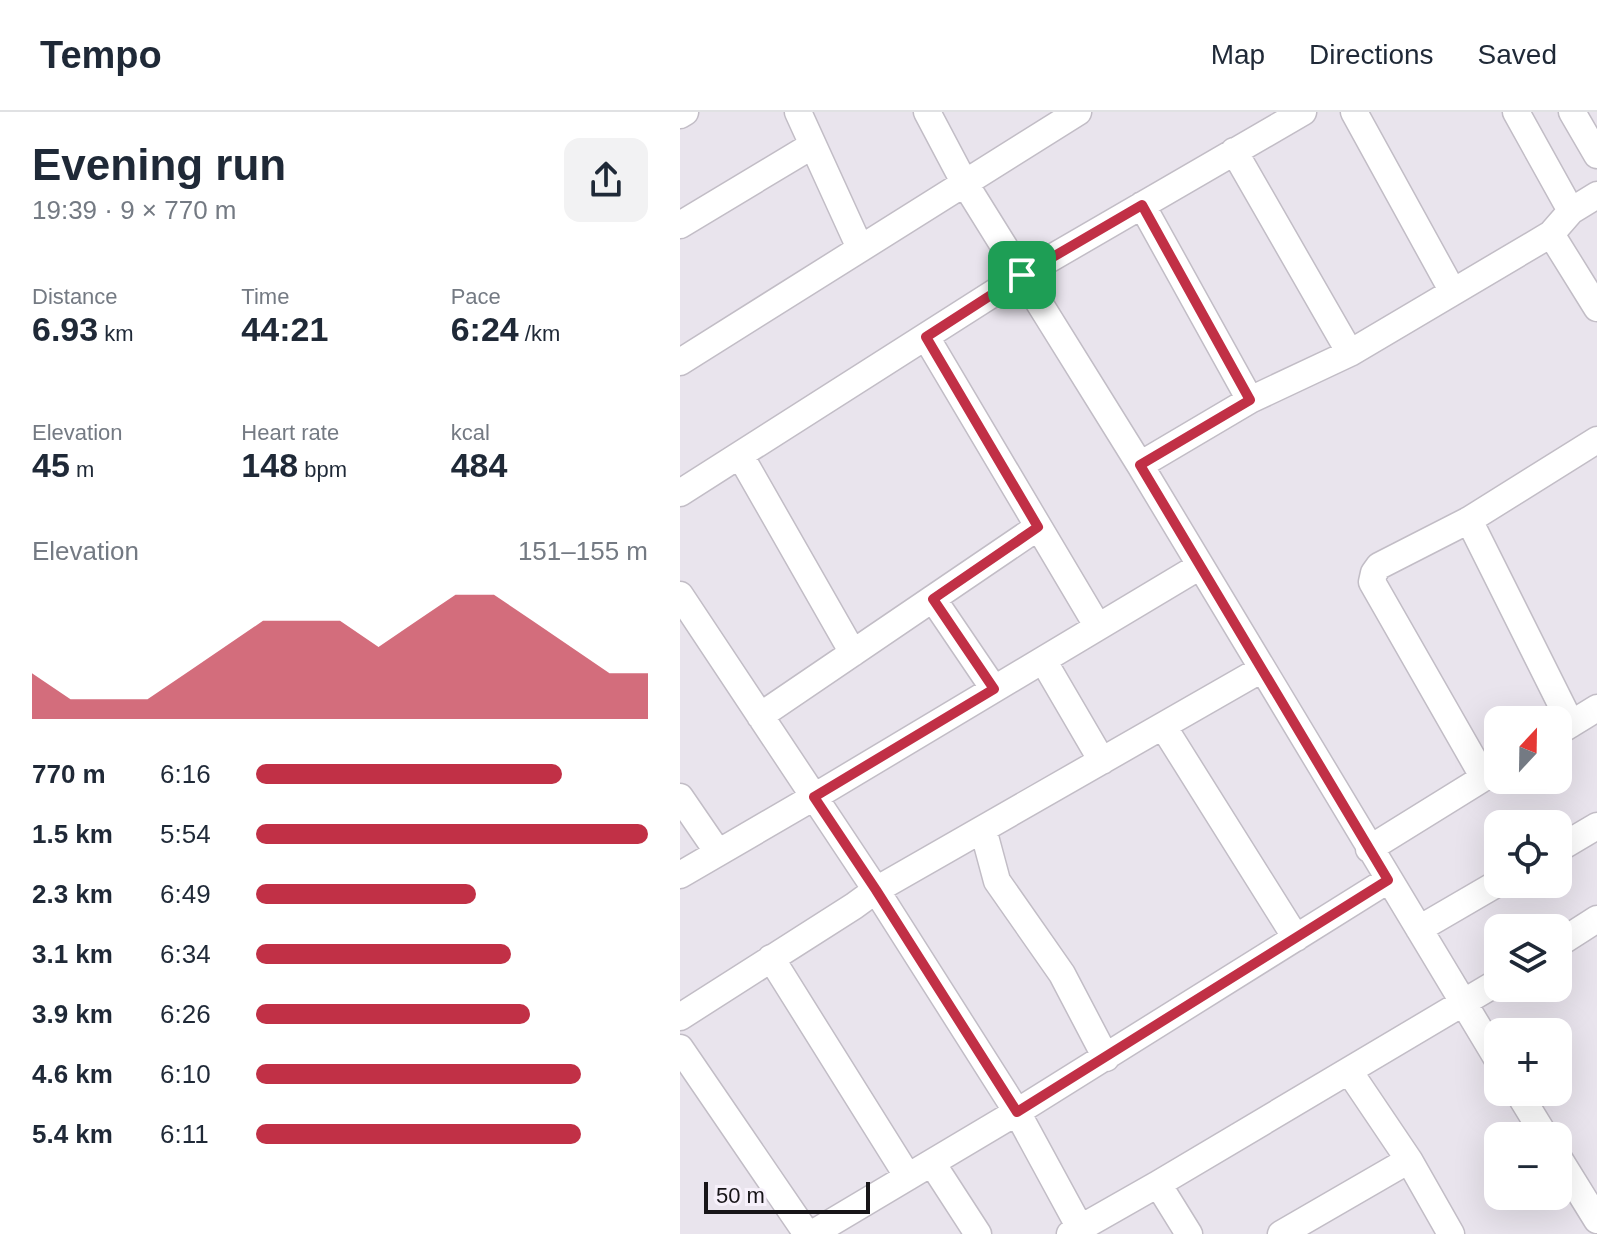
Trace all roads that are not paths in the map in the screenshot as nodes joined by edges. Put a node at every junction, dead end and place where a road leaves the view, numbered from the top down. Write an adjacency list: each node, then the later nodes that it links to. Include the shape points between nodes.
1 (685, 112): 9 (street)
2 (798, 112): 10 (street)
3 (927, 112): 13 (street)
4 (1078, 112): 13 (street)
5 (1303, 112): 11 (street)
6 (1354, 112): 21 (street)
7 (1516, 112): 16 (street)
8 (1572, 112): 12 (street)
9 (680, 115)
10 (813, 145): 17 (street); 19 (street)
11 (1234, 151): 15 (street); 24 (street)
12 (1597, 155)
13 (964, 182): 19 (street); 20 (street)
14 (1597, 195): 16 (street)
15 (1142, 205): 20 (street); 26 (street)
16 (1571, 211): 18 (street)
17 (680, 225)
18 (1551, 234): 21 (street); 22 (street)
19 (860, 248): 25 (street)
20 (1022, 275): 23 (street); 29 (street)
21 (1453, 292): 24 (street)
22 (1597, 308)
23 (926, 337): 28 (street); 32 (street)
24 (1350, 353): 26 (street)
25 (680, 362)
26 (1250, 400): 29 (street)
27 (1597, 440): 31 (street)
28 (740, 455): 30 (street); 37 (street)
29 (1140, 465): 33 (street)
30 (680, 493)
31 (1469, 520): 41 (street); 47 (street, via 1379,566 1372,582)
32 (1038, 527): 35 (street); 36 (street)
33 (1200, 566): 36 (street); 39 (street)
34 (680, 595): 43 (street)
35 (933, 599): 37 (street); 40 (street)
36 (1098, 627): 38 (street)
37 (853, 653): 43 (street)
38 (1043, 660): 40 (street); 46 (street)
39 (1262, 669): 45 (street); 54 (street)
40 (994, 689): 50 (street)
41 (1555, 706)
42 (1597, 708): 44 (street)
43 (760, 716): 50 (street)
44 (1572, 724)
45 (1163, 726): 46 (street); 63 (street)
46 (1102, 761): 52 (street)
47 (1484, 762)
48 (1484, 777): 54 (street)
49 (680, 797): 55 (street)
50 (814, 797): 55 (street); 58 (street)
51 (1597, 826): 53 (street)
52 (983, 829): 58 (street); 70 (street, via 997,881 1062,974)
53 (1572, 841)
54 (1369, 849): 57 (street)
55 (717, 851): 56 (street)
56 (680, 875)
57 (1388, 880): 61 (street); 63 (street)
58 (876, 890): 64 (street); 72 (street)
59 (1484, 891): 61 (street)
60 (1597, 919): 62 (street)
61 (1419, 929): 66 (street)
62 (1572, 935)
63 (1296, 938): 70 (street)
64 (771, 958): 67 (street); 75 (street)
65 (1484, 991): 66 (street)
66 (1463, 1004): 68 (street); 71 (street)
67 (680, 1017)
68 (1484, 1038)
69 (680, 1048): 80 (street)
70 (1106, 1058): 72 (street)
71 (1349, 1071): 73 (street); 77 (street)
72 (1017, 1112): 74 (street); 79 (street)
73 (1409, 1160): 83 (street); 84 (street)
74 (932, 1163): 75 (street); 81 (street)
75 (908, 1177): 80 (street)
76 (1572, 1180): 78 (street)
77 (1158, 1184): 79 (street); 82 (street)
78 (1597, 1220)
79 (1075, 1231)
80 (809, 1234)
81 (978, 1234)
82 (1189, 1234)
83 (1281, 1234)
84 (1451, 1234)

